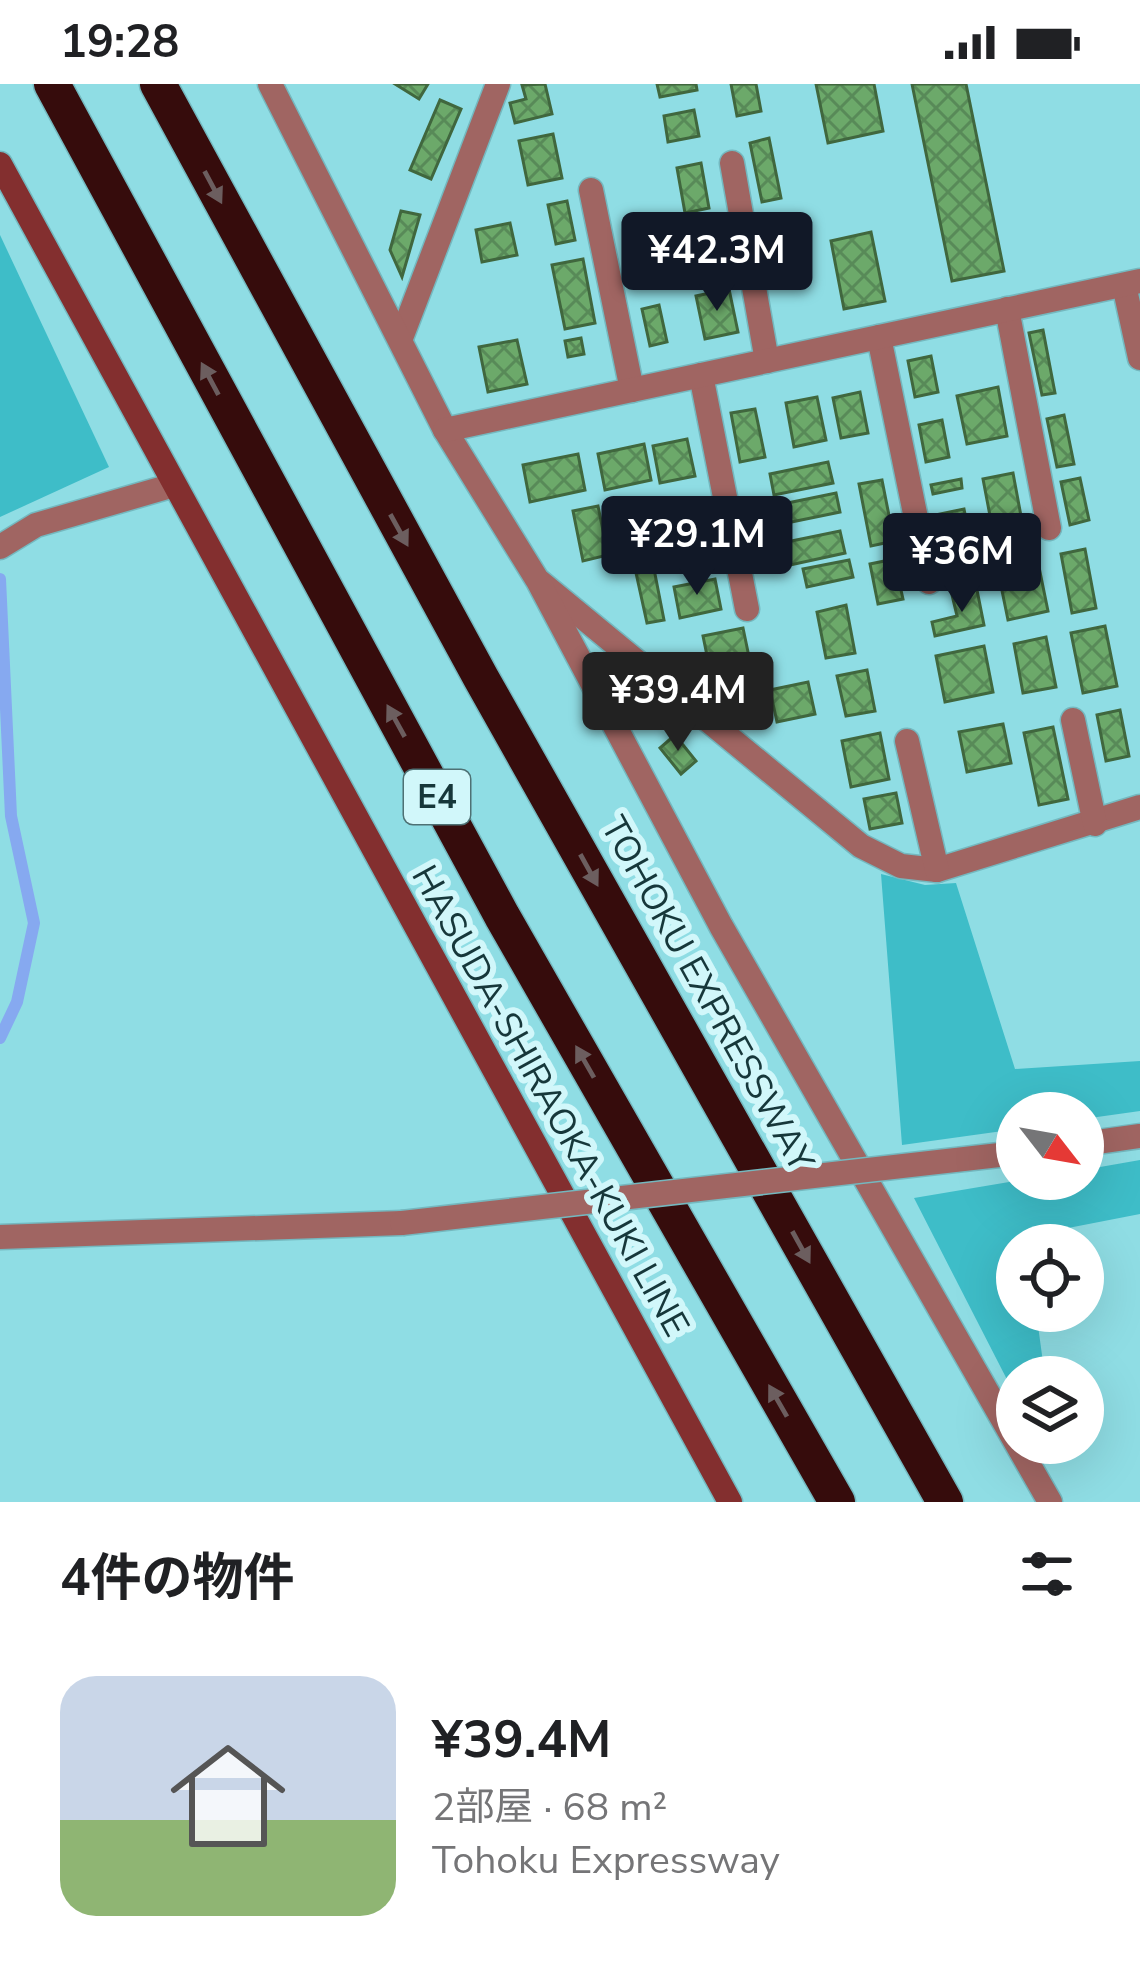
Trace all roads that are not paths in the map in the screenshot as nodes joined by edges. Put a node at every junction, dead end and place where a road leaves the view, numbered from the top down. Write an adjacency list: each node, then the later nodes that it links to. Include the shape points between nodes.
1 (52, 84): 34 (highway, E4, one-way to 1, via 502,916)
2 (158, 84): 35 (highway, TOHOKU EXPRESSWAY, one-way to 35)
3 (270, 84): 12 (street)
4 (498, 84): 12 (street)
5 (732, 163): 14 (street)
6 (0, 164): 8 (main road, HASUDA-SHIRAOKA-KUKI LINE)
7 (591, 190): 16 (street)
8 (7, 192): 18 (main road, HASUDA-SHIRAOKA-KUKI LINE)
9 (1132, 283): 10 (street); 13 (street)
10 (1007, 309): 11 (street); 19 (street)
11 (879, 337): 14 (street); 22 (street)
12 (401, 338): 17 (street)
13 (1140, 358)
14 (767, 361): 15 (street)
15 (701, 375): 16 (street); 23 (street)
16 (632, 389): 17 (street)
17 (445, 430): 21 (street)
18 (174, 485): 20 (street, via 36,525); 33 (main road, HASUDA-SHIRAOKA-KUKI LINE)
19 (1049, 528)
20 (0, 547)
21 (538, 580): 28 (street, via 861,846 901,866); 36 (street, via 721,926)
22 (929, 582)
23 (746, 609)
24 (1073, 721): 27 (street)
25 (907, 741): 28 (street)
26 (1140, 807): 27 (street)
27 (1096, 824): 28 (street)
28 (938, 870)
29 (1140, 1136): 30 (street)
30 (1104, 1141)
31 (996, 1155): 32 (street, bridge, via 402,1222)
32 (0, 1237)
33 (730, 1502)
34 (837, 1502)
35 (945, 1502)
36 (1050, 1502)

